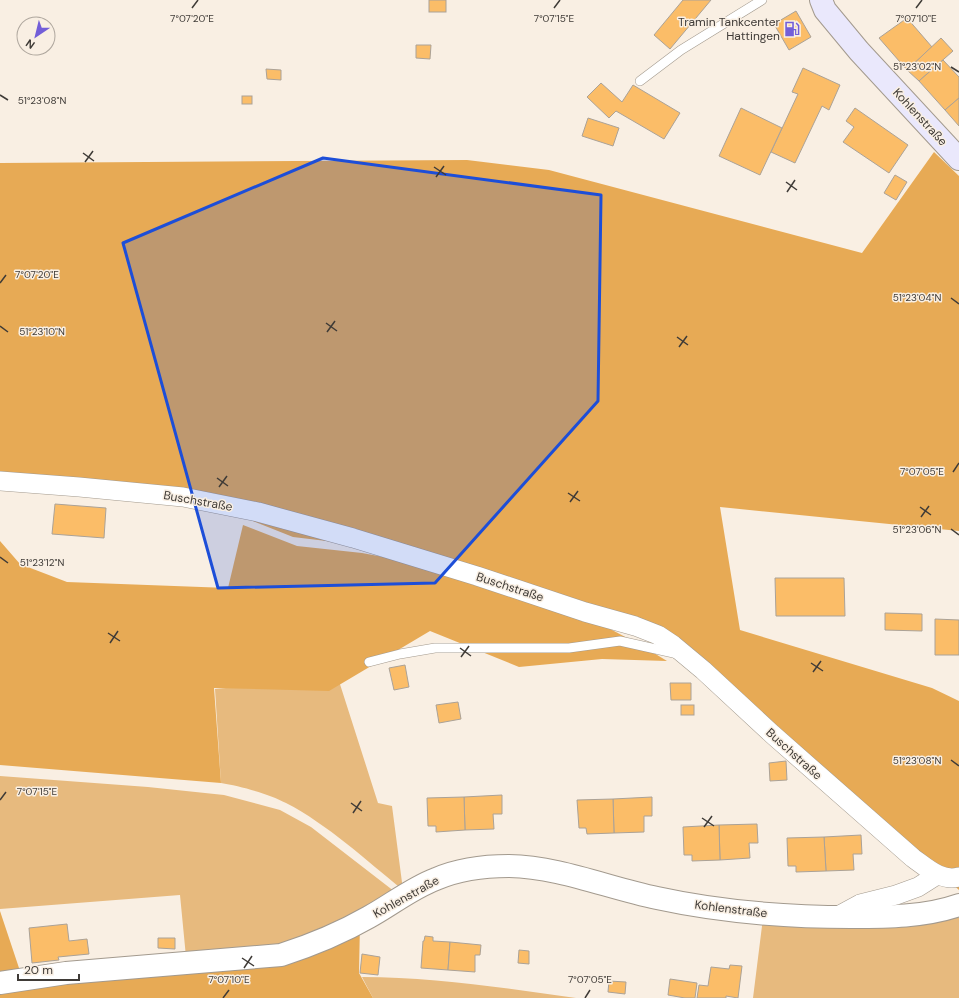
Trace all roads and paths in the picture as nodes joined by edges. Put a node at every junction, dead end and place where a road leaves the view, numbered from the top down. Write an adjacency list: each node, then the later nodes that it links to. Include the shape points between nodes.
1 (762, 0): 3 (lane, via 681,50)
2 (821, 0): 4 (main road, Kohlenstraße, via 825,10 859,51)
3 (640, 81)
4 (959, 159)
5 (0, 481): 6 (street, Buschstraße, via 183,497 258,512 477,576 635,626 658,635)
6 (687, 656): 7 (lane, via 620,641 569,648 434,648); 8 (street, Buschstraße, via 838,794 912,858)
7 (369, 662)
8 (937, 875): 9 (street, Buschstraße); 11 (street, via 918,887 860,904)
9 (959, 877)
10 (959, 905): 11 (street, Kohlenstraße, via 890,917)
11 (836, 917): 12 (street, Kohlenstraße, via 721,910 656,898 557,871 527,867 494,867 462,870 435,879 332,936 281,955 66,973)
12 (0, 983)

